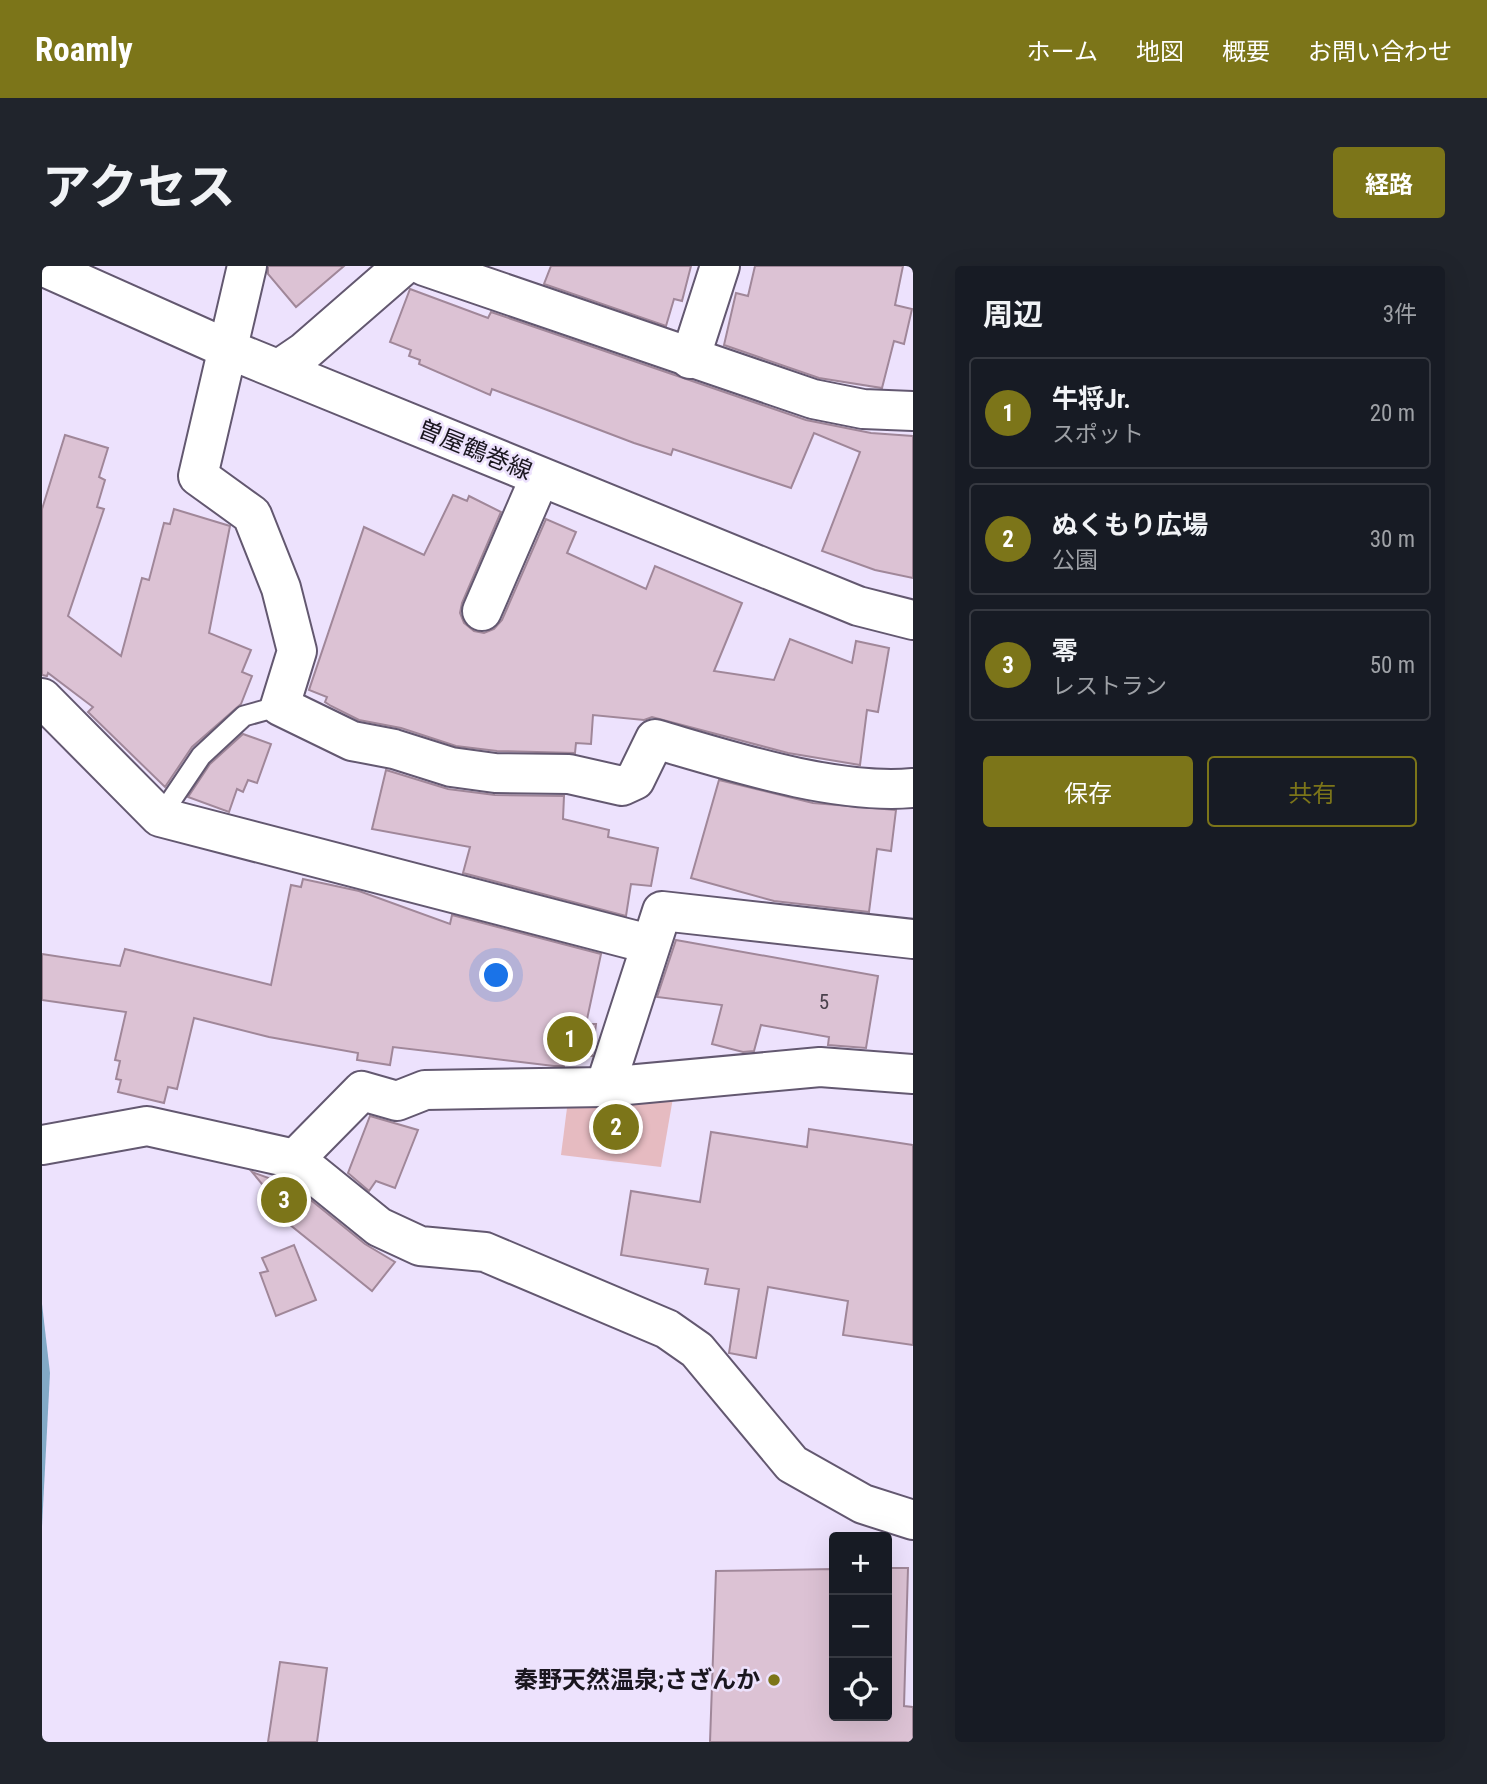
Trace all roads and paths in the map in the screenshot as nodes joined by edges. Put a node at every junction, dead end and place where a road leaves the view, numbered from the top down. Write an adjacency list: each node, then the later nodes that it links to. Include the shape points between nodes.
1 (42, 266): 6 (street, 曽屋鶴巻線)
2 (247, 266): 6 (street)
3 (403, 266): 8 (street)
4 (424, 266): 7 (street)
5 (720, 266): 7 (street)
6 (228, 349): 8 (street, 曽屋鶴巻線); 14 (street, via 198,476 253,516 281,588 297,651)
7 (690, 359): 9 (street, via 813,399 863,409)
8 (279, 369): 10 (street, 曽屋鶴巻線)
9 (913, 411)
10 (540, 477): 11 (street); 12 (street, 曽屋鶴巻線, via 858,606)
11 (482, 611)
12 (913, 620)
13 (42, 698): 16 (street)
14 (280, 706): 15 (street, via 352,741 495,774 569,774 622,786 635,780 655,739 773,772 887,790); 16 (lane, via 244,716 201,756)
15 (913, 788)
16 (160, 817): 18 (street)
17 (913, 939): 18 (street, via 662,911)
18 (649, 944): 20 (street)
19 (913, 1074): 20 (street, via 820,1067)
20 (606, 1087): 22 (street, via 425,1090 397,1101 362,1091)
21 (42, 1145): 22 (street, via 147,1126)
22 (295, 1159): 23 (street, via 379,1227 420,1245 485,1252 667,1329 697,1350 792,1464 863,1504)
23 (913, 1520)

